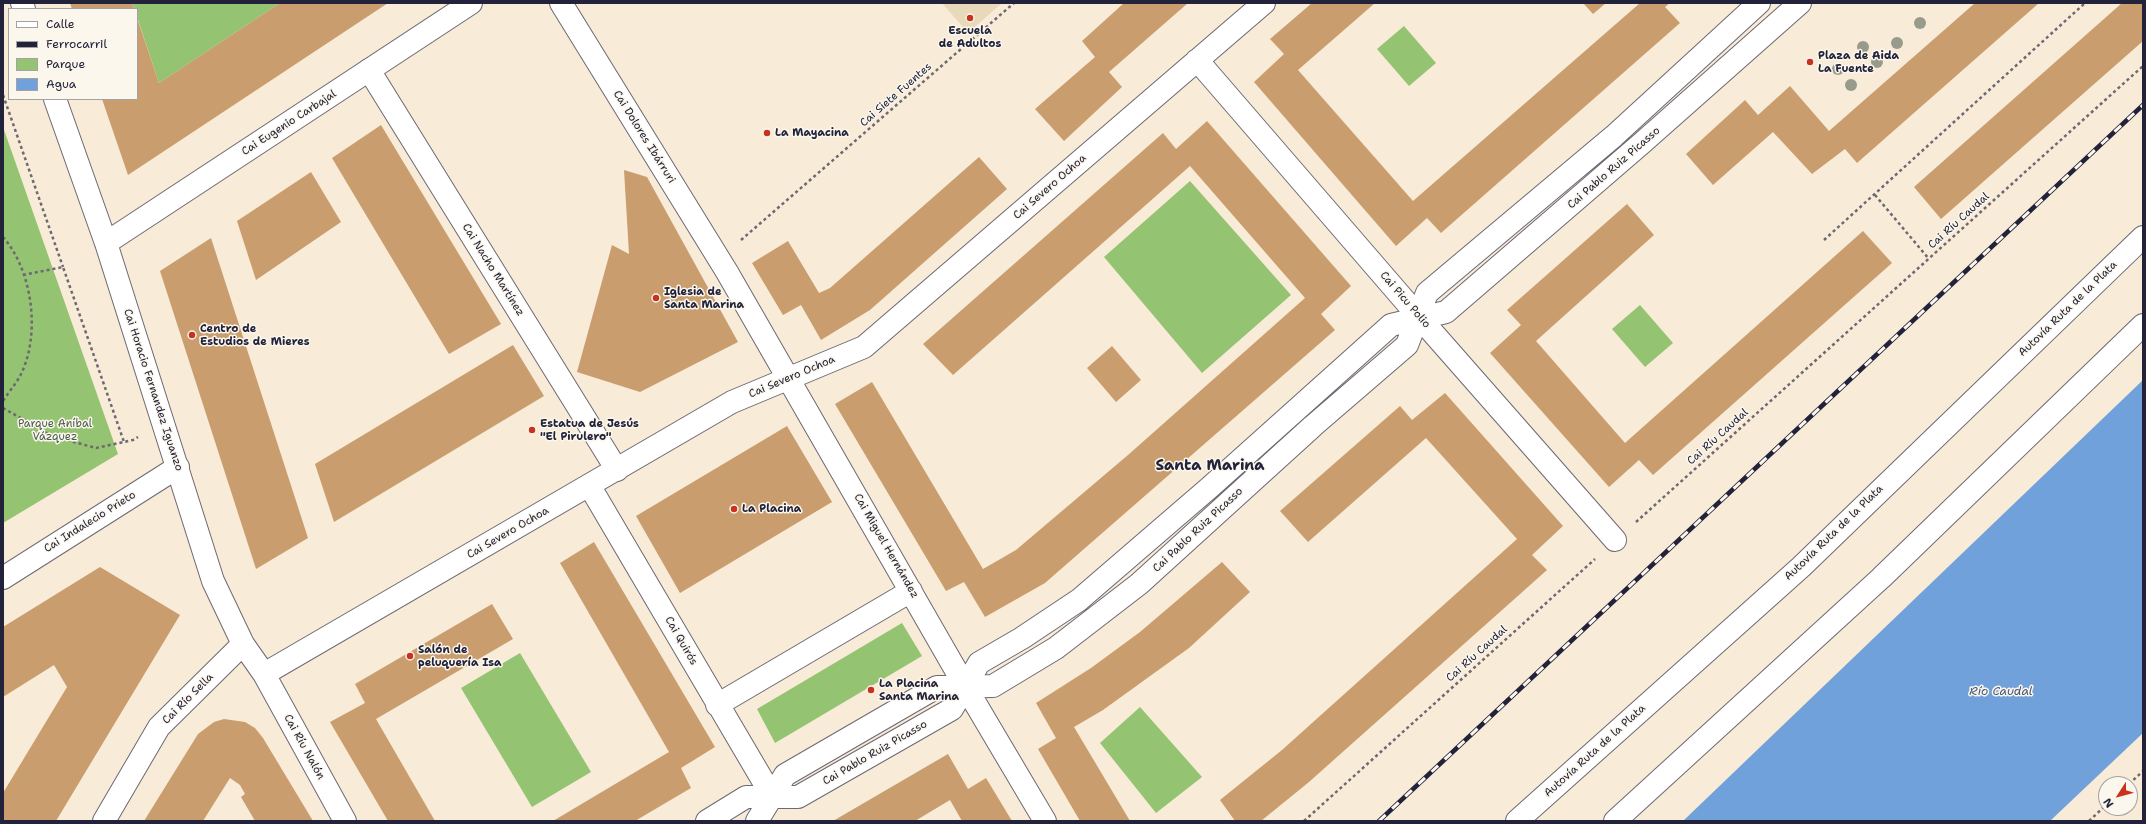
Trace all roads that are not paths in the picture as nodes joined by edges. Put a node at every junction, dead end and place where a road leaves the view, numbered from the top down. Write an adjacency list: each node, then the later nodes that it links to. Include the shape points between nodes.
1 (471, 3): 7 (main road, Cai Eugenio Carbajal)
2 (561, 3): 11 (main road, Cai Dolores Ibárruri)
3 (1264, 3): 6 (main road, Cai Severo Ochoa)
4 (1759, 3): 12 (main road, via 1614,136 1427,293)
5 (1800, 3): 12 (main road, Cai Pablo Ruiz Picasso, via 1642,144 1446,312)
6 (1197, 60): 12 (main road, Cai Picu Polio); 14 (main road, Cai Severo Ochoa, via 864,347)
7 (369, 70): 10 (main road, Cai Eugenio Carbajal); 16 (main road, Cai Nacho Martínez)
8 (55, 100): 10 (main road, Cai Horacio Fernandez Iguanzo)
9 (2143, 236): 31 (main road, Autovía Ruta de la Plata, via 1801,567)
10 (106, 243): 15 (main road, Cai Horacio Fernandez Iguanzo)
11 (727, 272): 14 (main road, Cai Miguel Hernández)
12 (1419, 317): 18 (main road, Cai Picu Polio); 23 (main road, Cai Pablo Ruiz Picasso, via 1391,325 1079,600 979,663)
13 (2143, 325): 32 (main road, via 1881,578)
14 (788, 378): 16 (main road, Cai Severo Ochoa, via 732,402); 20 (main road, Cai Miguel Hernández)
15 (178, 467): 19 (main road, Cai Indalecio Prieto); 21 (main road, Cai Horacio Fernandez Iguanzo, via 213,581)
16 (617, 470): 17 (main road, Cai Severo Ochoa)
17 (590, 485): 22 (main road, Cai Severo Ochoa); 24 (main road, Cai Quirós)
18 (1616, 540)
19 (3, 578)
20 (912, 591): 23 (main road, Cai Miguel Hernández); 24 (main road)
21 (243, 644): 22 (main road, Cai Horacio Fernandez Iguanzo); 26 (main road, Cai Río Sella, via 159,726)
22 (264, 674): 27 (main road, Cai Ríu Nalón)
23 (965, 686): 25 (main road, Cai Pablo Ruiz Picasso, via 952,709 798,797); 30 (main road, Cai Miguel Hernández)
24 (718, 704): 25 (main road, Cai Quirós)
25 (772, 796): 28 (main road, Cai Pablo Ruiz Picasso, via 746,798); 29 (main road)
26 (104, 821)
27 (345, 821)
28 (707, 821)
29 (757, 821)
30 (1045, 821)
31 (1517, 821)
32 (1615, 821)

